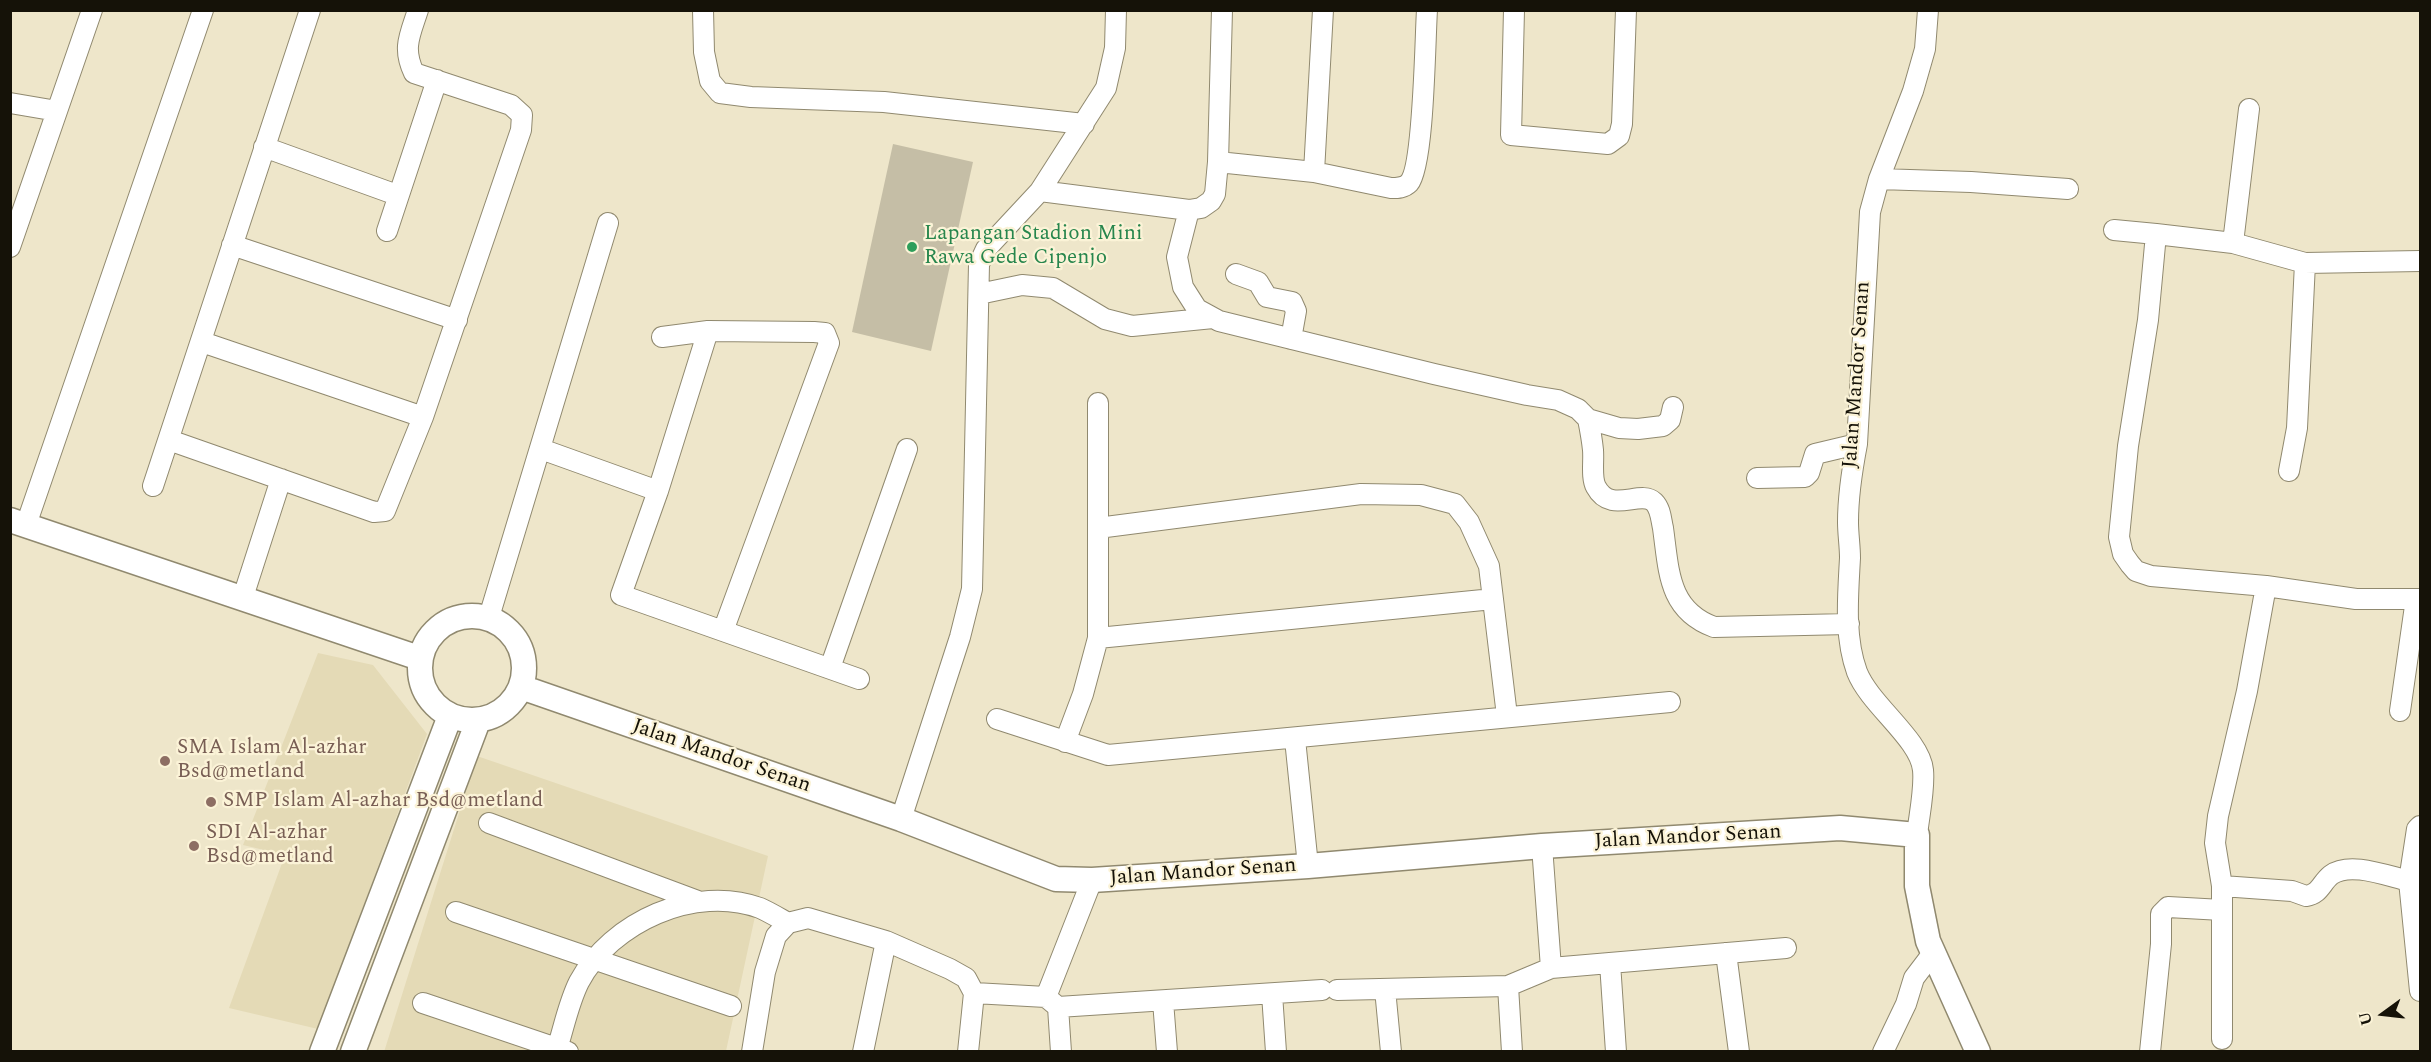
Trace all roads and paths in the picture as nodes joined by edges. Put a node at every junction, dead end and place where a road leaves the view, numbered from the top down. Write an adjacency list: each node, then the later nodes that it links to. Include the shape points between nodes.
1 (92, 10): 16 (street)
2 (203, 10): 57 (street)
3 (310, 10): 18 (street)
4 (418, 10): 13 (street, via 408,41 408,59 414,73)
5 (703, 10): 17 (street, via 704,52 710,81 720,93 751,98 884,102)
6 (1116, 10): 17 (street, via 1115,48 1107,88)
7 (1222, 10): 19 (street)
8 (1323, 10): 20 (street)
9 (1427, 10): 20 (street, via 1420,140 1411,181 1403,187 1391,188)
10 (1514, 10): 11 (street, via 1510,135 1599,144 1608,144 1619,136 1622,124)
11 (1626, 10)
12 (1928, 10): 21 (street, Jalan Mandor Senan, via 1925,49)
13 (436, 80): 24 (street); 39 (street, via 511,105 522,116 521,130)
14 (10, 103): 16 (street)
15 (2249, 109): 31 (street)
16 (57, 111): 25 (street)
17 (1084, 124): 23 (street)
18 (264, 147): 24 (street); 32 (street)
19 (1218, 162): 20 (street); 26 (street, via 1211,201)
20 (1314, 172)
21 (1880, 179): 22 (street); 49 (street, Jalan Mandor Senan, via 1870,212)
22 (2068, 189)
23 (1040, 191): 26 (street); 37 (street, via 986,249 979,264)
24 (398, 195): 29 (street)
25 (17, 209): 33 (street)
26 (1189, 210): 38 (street, via 1177,256 1184,287 1197,309)
27 (608, 223): 50 (street)
28 (2114, 230): 30 (street)
29 (387, 231)
30 (2156, 234): 31 (street); 59 (street, via 2148,320 2128,446 2119,537 2123,554 2136,571 2151,576)
31 (2233, 243): 35 (street)
32 (232, 245): 39 (street); 43 (street)
33 (10, 247)
34 (2421, 261): 35 (street)
35 (2305, 263): 52 (street, via 2297,428)
36 (1236, 274): 42 (street, via 1258,282 1268,297 1292,302 1296,311)
37 (979, 294): 38 (street, via 1022,285 1053,288 1105,319 1132,326); 79 (street, via 972,589)
38 (1213, 318): 42 (street)
39 (457, 320): 46 (street)
40 (708, 331): 41 (street); 56 (street); 65 (street, via 825,333 829,343)
41 (662, 337)
42 (1291, 339): 47 (street, via 1558,399)
43 (202, 342): 46 (street); 48 (street)
44 (1098, 403): 58 (street)
45 (1672, 407): 47 (street, via 1670,420 1663,426 1619,428)
46 (423, 417): 54 (street, via 385,511 374,512)
47 (1588, 419): 64 (street, via 1595,486 1617,502 1647,498 1654,502 1660,512 1670,579 1682,605 1698,621 1714,627)
48 (168, 440): 54 (street); 55 (street)
49 (1857, 444): 53 (street, via 1815,454 1804,477); 64 (street, Jalan Mandor Senan, via 1848,523)
50 (540, 449): 56 (street); 63 (street)
51 (907, 449): 68 (street)
52 (2289, 471)
53 (1757, 478)
54 (281, 479): 60 (street)
55 (153, 486)
56 (658, 491): 65 (street, via 621,595)
57 (18, 523): 60 (street)
58 (1098, 528): 61 (street, via 1361,494 1421,495 1455,504 1469,522 1489,566); 66 (street)
59 (2266, 586): 62 (street, via 2356,599); 87 (street, via 2218,816 2215,843)
60 (243, 597): 67 (street)
61 (1493, 599): 66 (street); 74 (street)
62 (2418, 599): 72 (street)
63 (489, 617): 67 (street, via 459,616 433,631); 70 (street, via 512,633 524,659)
64 (1849, 624): 82 (street, Jalan Mandor Senan, via 1858,674 1872,699 1918,754 1923,770)
65 (723, 631): 68 (street)
66 (1098, 638): 78 (street)
67 (419, 658): 73 (street, via 426,692)
68 (830, 668): 69 (street)
69 (860, 679)
70 (521, 687): 76 (street, via 512,703 496,715); 79 (street, Jalan Mandor Senan)
71 (1670, 702): 74 (street)
72 (2400, 711)
73 (450, 716): 76 (street); 99 (street)
74 (1507, 716): 77 (street)
75 (997, 719): 78 (street)
76 (478, 721): 100 (street)
77 (1295, 739): 78 (street, via 1108,755); 84 (street)
78 (1065, 742)
79 (901, 819): 85 (street, Jalan Mandor Senan, via 1056,879)
80 (489, 823): 88 (street)
81 (2421, 826): 86 (street, via 2417,829)
82 (1917, 835): 83 (street, Jalan Mandor Senan, via 1840,828); 95 (street, Jalan Mandor Senan, via 1917,886)
83 (1542, 846): 84 (street, Jalan Mandor Senan); 98 (street)
84 (1308, 866): 85 (street, Jalan Mandor Senan)
85 (1092, 880): 108 (street)
86 (2409, 881): 87 (street, via 2356,868 2341,869 2319,890 2306,896 2292,891); 103 (street)
87 (2222, 886): 89 (street)
88 (698, 901): 91 (street, via 759,908); 96 (street, via 657,913 622,932)
89 (2222, 910): 110 (street); 126 (street, via 2168,907 2161,914)
90 (456, 912): 96 (street)
91 (788, 923): 92 (street, via 808,918); 114 (street, via 776,936 765,972)
92 (886, 941): 104 (street, via 966,978); 115 (street)
93 (1786, 948): 94 (street)
94 (1726, 953): 97 (street); 123 (street)
95 (1933, 953): 124 (street, via 1914,978); 125 (street, Jalan Mandor Senan)
96 (596, 960): 109 (street); 111 (street, via 570,1001)
97 (1610, 963): 98 (street); 122 (street)
98 (1551, 969): 101 (street)
99 (353, 973): 100 (street); 112 (street)
100 (377, 984): 113 (street)
101 (1508, 986): 102 (street); 121 (street)
102 (1384, 989): 105 (street); 120 (street)
103 (2421, 991)
104 (974, 993): 108 (street); 116 (street)
105 (1272, 994): 106 (street); 119 (street)
106 (1163, 1001): 108 (street); 118 (street)
107 (423, 1002): 111 (street)
108 (1052, 1002): 117 (street)
109 (731, 1006)
110 (2222, 1039)
111 (560, 1050)
112 (322, 1052)
113 (354, 1052)
114 (752, 1052)
115 (863, 1052)
116 (968, 1052)
117 (1061, 1052)
118 (1167, 1052)
119 (1276, 1052)
120 (1391, 1052)
121 (1512, 1052)
122 (1616, 1052)
123 (1739, 1052)
124 (1883, 1052)
125 (1978, 1052)
126 (2150, 1052)

